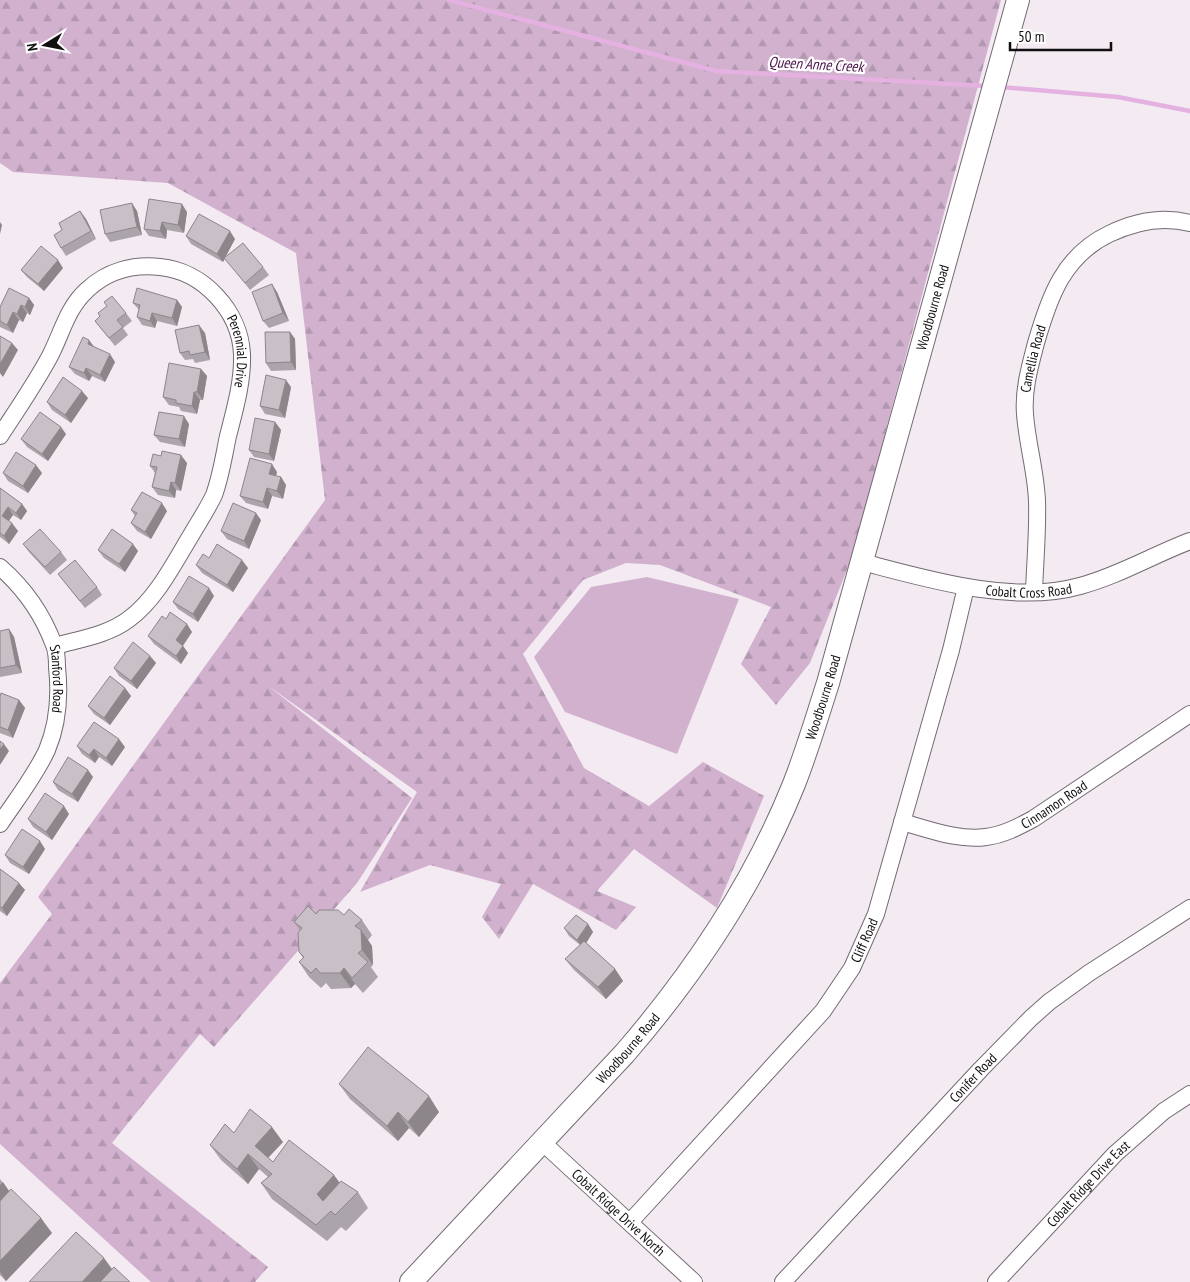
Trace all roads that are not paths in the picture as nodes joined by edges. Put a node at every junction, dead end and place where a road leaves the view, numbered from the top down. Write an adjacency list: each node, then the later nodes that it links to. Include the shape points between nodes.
1 (1018, 0): 5 (main road, Woodbourne Road)
2 (1190, 223): 8 (street, Camellia Road, via 1150,221 1102,237 1068,267 1046,308 1025,394 1037,499)
3 (0, 436): 9 (street, Perennial Drive, via 51,354 77,300 103,278 134,266 166,267 179,271 212,291 234,323 242,352 242,372 219,479 206,512 153,596 129,619 98,635)
4 (1190, 541): 8 (street, Cobalt Cross Road, via 1080,586)
5 (862, 562): 7 (street, Cobalt Cross Road); 15 (main road, Woodbourne Road, via 814,728 790,792 754,871 694,967 658,1014)
6 (2, 573): 9 (street, Stanford Road, via 26,593)
7 (966, 587): 8 (street, Cobalt Cross Road); 11 (street, Cliff Road)
8 (1034, 592)
9 (54, 646): 12 (street, Stanford Road, via 59,685 53,733 34,773)
10 (1190, 714): 11 (street, Cinnamon Road, via 1010,831 973,838)
11 (902, 822): 16 (street, Cliff Road, via 876,914 856,962 838,991)
12 (0, 824)
13 (1190, 908): 19 (street, Conifer Road, via 1089,973 1031,1018)
14 (1190, 1094): 20 (street, Cobalt Ridge Drive East, via 1115,1154)
15 (542, 1142): 16 (street, Cobalt Ridge Drive North); 17 (main road, Woodbourne Road)
16 (630, 1222): 18 (street, Cobalt Ridge Drive North)
17 (411, 1282)
18 (694, 1282)
19 (784, 1282)
20 (996, 1282)

